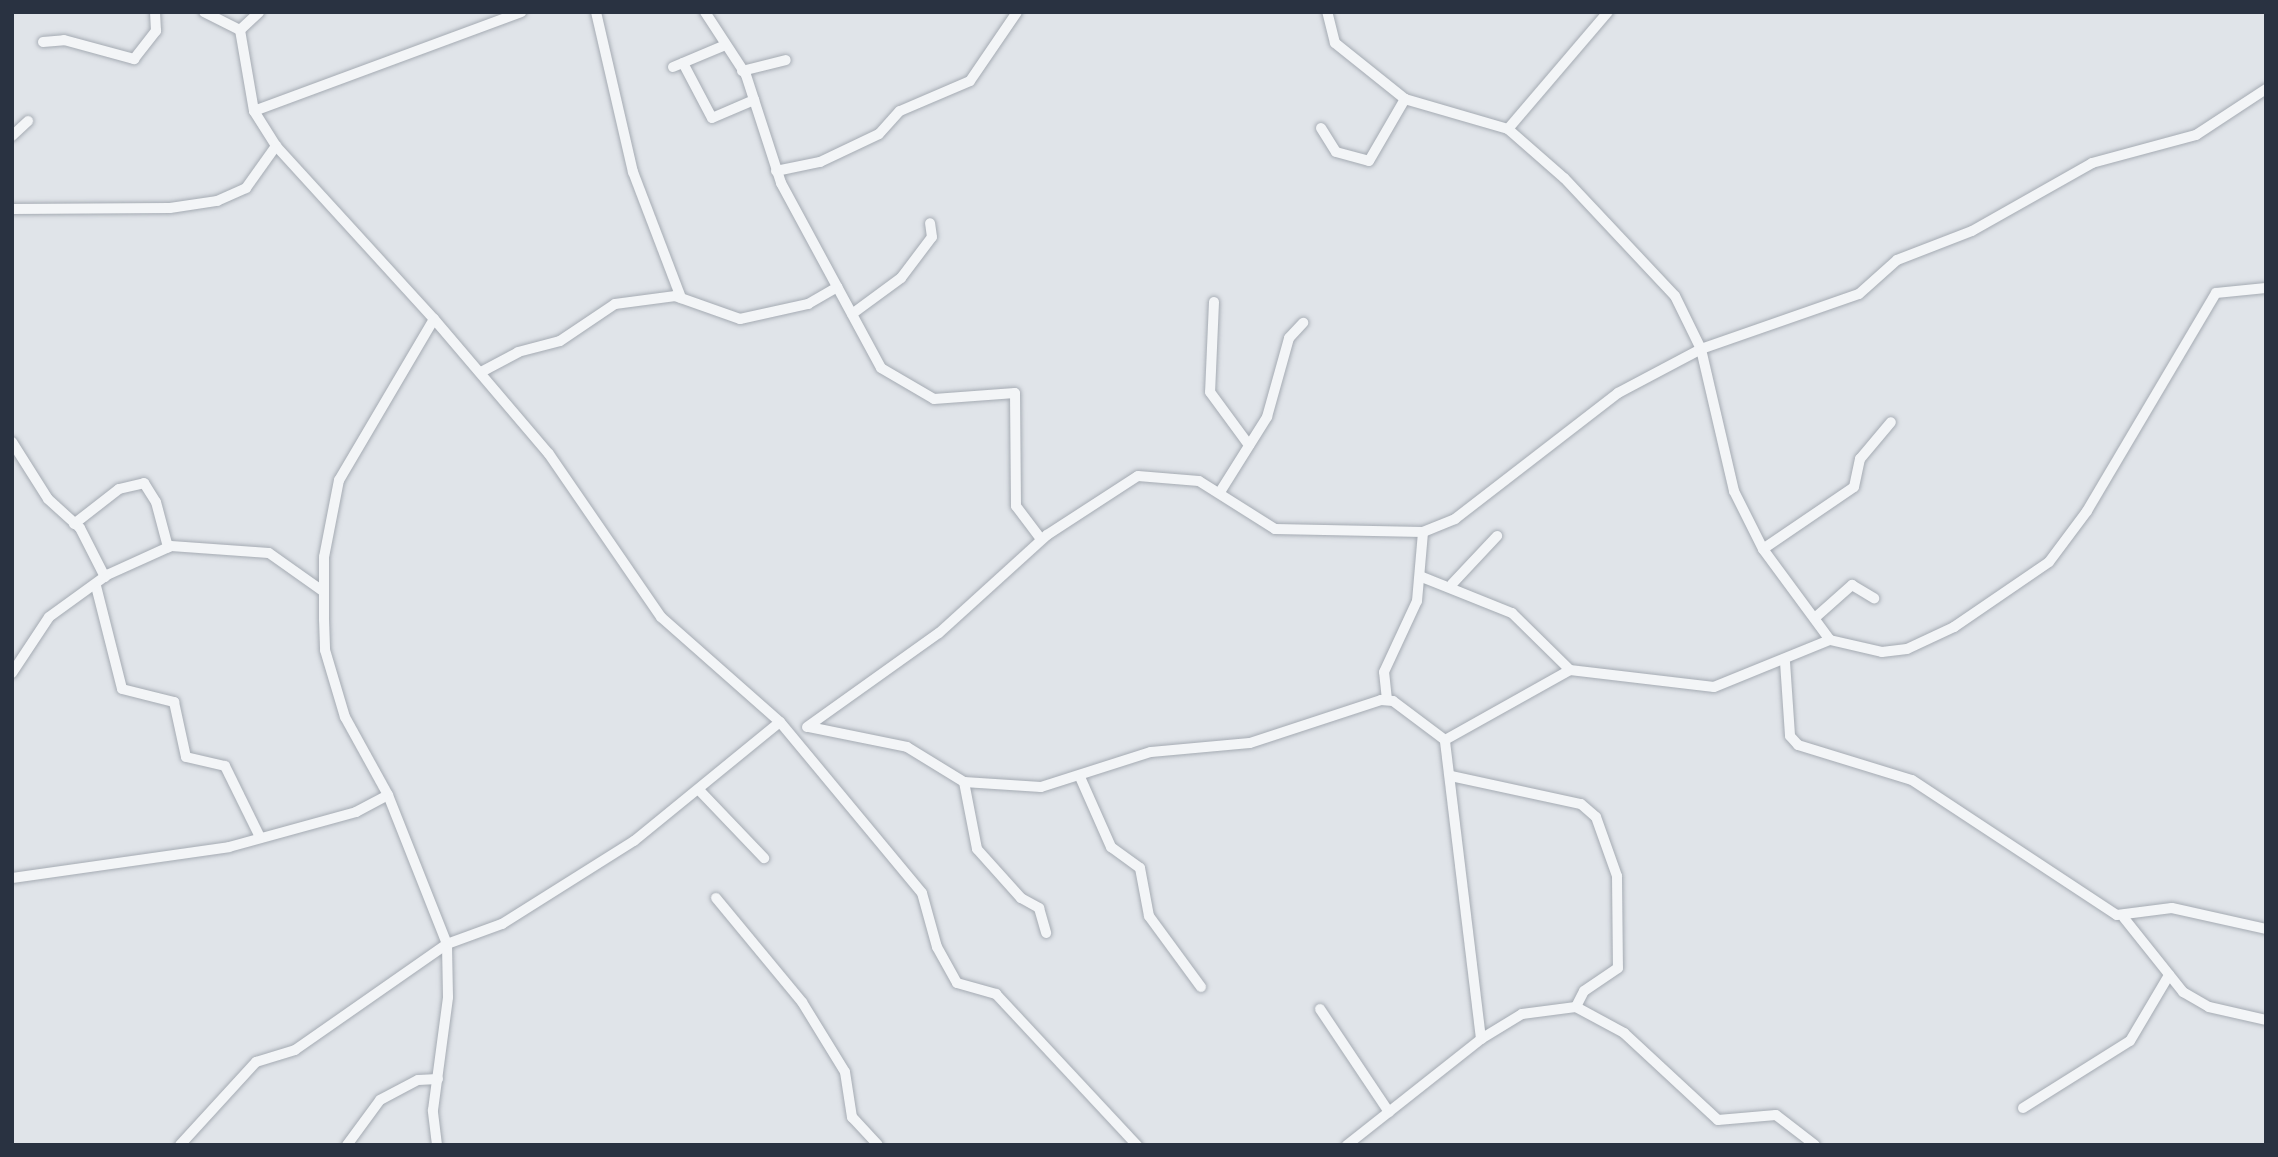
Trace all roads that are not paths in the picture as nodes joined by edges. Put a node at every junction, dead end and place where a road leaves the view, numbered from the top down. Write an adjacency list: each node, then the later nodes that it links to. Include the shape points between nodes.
1 (155, 12): 11 (street, via 156,31 134,60 64,40)
2 (204, 12): 10 (street)
3 (259, 12): 10 (street)
4 (521, 12): 18 (street)
5 (596, 12): 29 (street, via 633,172)
6 (705, 12): 12 (street)
7 (1017, 12): 24 (street, via 970,82 900,111 879,134 820,162)
8 (1327, 12): 16 (street, via 1335,43)
9 (1608, 12): 21 (street)
10 (240, 30): 18 (street)
11 (43, 42)
12 (723, 46): 14 (street); 17 (street, via 678,65 712,118)
13 (786, 60): 14 (street)
14 (742, 71): 17 (street)
15 (2266, 89): 34 (street, via 2196,135 2092,163 1972,231 1897,260 1858,294)
16 (1405, 99): 20 (street, via 1369,161 1336,152); 21 (street)
17 (754, 100): 24 (street)
18 (254, 111): 23 (street)
19 (28, 121): 22 (street)
20 (1321, 128)
21 (1508, 129): 34 (street, via 1564,178 1669,289)
22 (12, 136)
23 (276, 146): 25 (street, via 246,188 217,201 166,208); 32 (street)
24 (776, 171): 27 (street)
25 (12, 209)
26 (930, 223): 31 (street, via 932,237 901,278)
27 (837, 287): 29 (street, via 808,304 733,319); 31 (street)
28 (2266, 288): 53 (street, via 2216,293 2087,510 2049,562 1954,627 1907,649 1882,652)
29 (681, 298): 35 (street, via 610,306 560,341 518,352)
30 (1214, 302): 37 (street, via 1210,391)
31 (852, 314): 43 (street, via 881,368 928,398 1015,394 1016,506)
32 (434, 319): 35 (street); 50 (street, via 339,480 329,514)
33 (1303, 324): 37 (street, via 1289,338 1270,409)
34 (1701, 349): 41 (street, via 1618,393 1455,519); 45 (street, via 1734,491)
35 (483, 371): 58 (street, via 549,454 661,617)
36 (1891, 422): 45 (street, via 1860,458 1854,487)
37 (1249, 445): 39 (street)
38 (13, 447): 40 (street, via 48,499)
39 (1220, 492): 41 (street, via 1275,529); 43 (street, via 1180,475 1138,476)
40 (74, 524): 44 (street, via 119,489 144,483 156,502); 46 (street)
41 (1423, 532): 47 (street)
42 (1497, 536): 48 (street)
43 (1041, 539): 59 (street, via 939,634)
44 (168, 547): 46 (street); 50 (street, via 194,544 267,552)
45 (1763, 549): 52 (street)
46 (105, 577): 49 (street)
47 (1422, 577): 48 (street); 57 (street, via 1413,614 1384,673)
48 (1452, 584): 55 (street, via 1516,616)
49 (96, 586): 56 (street, via 40,624); 67 (street, via 122,689 174,702 186,757 225,766)
50 (324, 592): 66 (street, via 325,650 334,688)
51 (1874, 597): 52 (street, via 1852,584)
52 (1817, 616): 53 (street)
53 (1830, 640): 54 (street)
54 (1784, 662): 55 (street, via 1698,689); 71 (street, via 1794,743 1838,762 1912,780)
55 (1570, 670): 61 (street)
56 (12, 673)
57 (1387, 700): 61 (street); 63 (street, via 1250,743 1151,752)
58 (780, 722): 60 (street); 65 (street)
59 (807, 727): 60 (street); 64 (street, via 907,747)
60 (794, 734): 88 (street, via 922,893 937,947 957,982 1003,1000)
61 (1445, 740): 62 (street)
62 (1451, 776): 77 (street, via 1581,804 1596,817 1618,876 1619,964 1612,976 1584,991); 80 (street)
63 (1080, 777): 64 (street, via 1041,787); 76 (street, via 1111,847 1140,868 1149,916)
64 (964, 782): 73 (street, via 977,849 1021,898 1039,908)
65 (700, 791): 68 (street); 74 (street, via 634,841 502,924)
66 (388, 794): 67 (street, via 356,812); 74 (street)
67 (260, 837): 69 (street, via 56,876)
68 (764, 858)
69 (12, 878)
70 (716, 898): 87 (street, via 802,1002 845,1072 852,1117)
71 (2124, 918): 72 (street, via 2172,908); 75 (street)
72 (2266, 929)
73 (1046, 933)
74 (447, 944): 81 (street); 84 (street, via 295,1050 253,1064)
75 (2169, 975): 79 (street, via 2195,1000); 82 (street, via 2130,1041)
76 (1201, 987)
77 (1576, 1007): 80 (street, via 1529,1012); 90 (street, via 1624,1033 1718,1120 1776,1115)
78 (1320, 1009): 83 (street)
79 (2266, 1020)
80 (1482, 1039): 83 (street)
81 (438, 1079): 85 (street, via 418,1080 380,1100); 86 (street, via 433,1110)
82 (2023, 1108)
83 (1389, 1112): 89 (street)
84 (180, 1145)
85 (347, 1145)
86 (437, 1145)
87 (878, 1145)
88 (1138, 1145)
89 (1348, 1145)
90 (1815, 1145)

